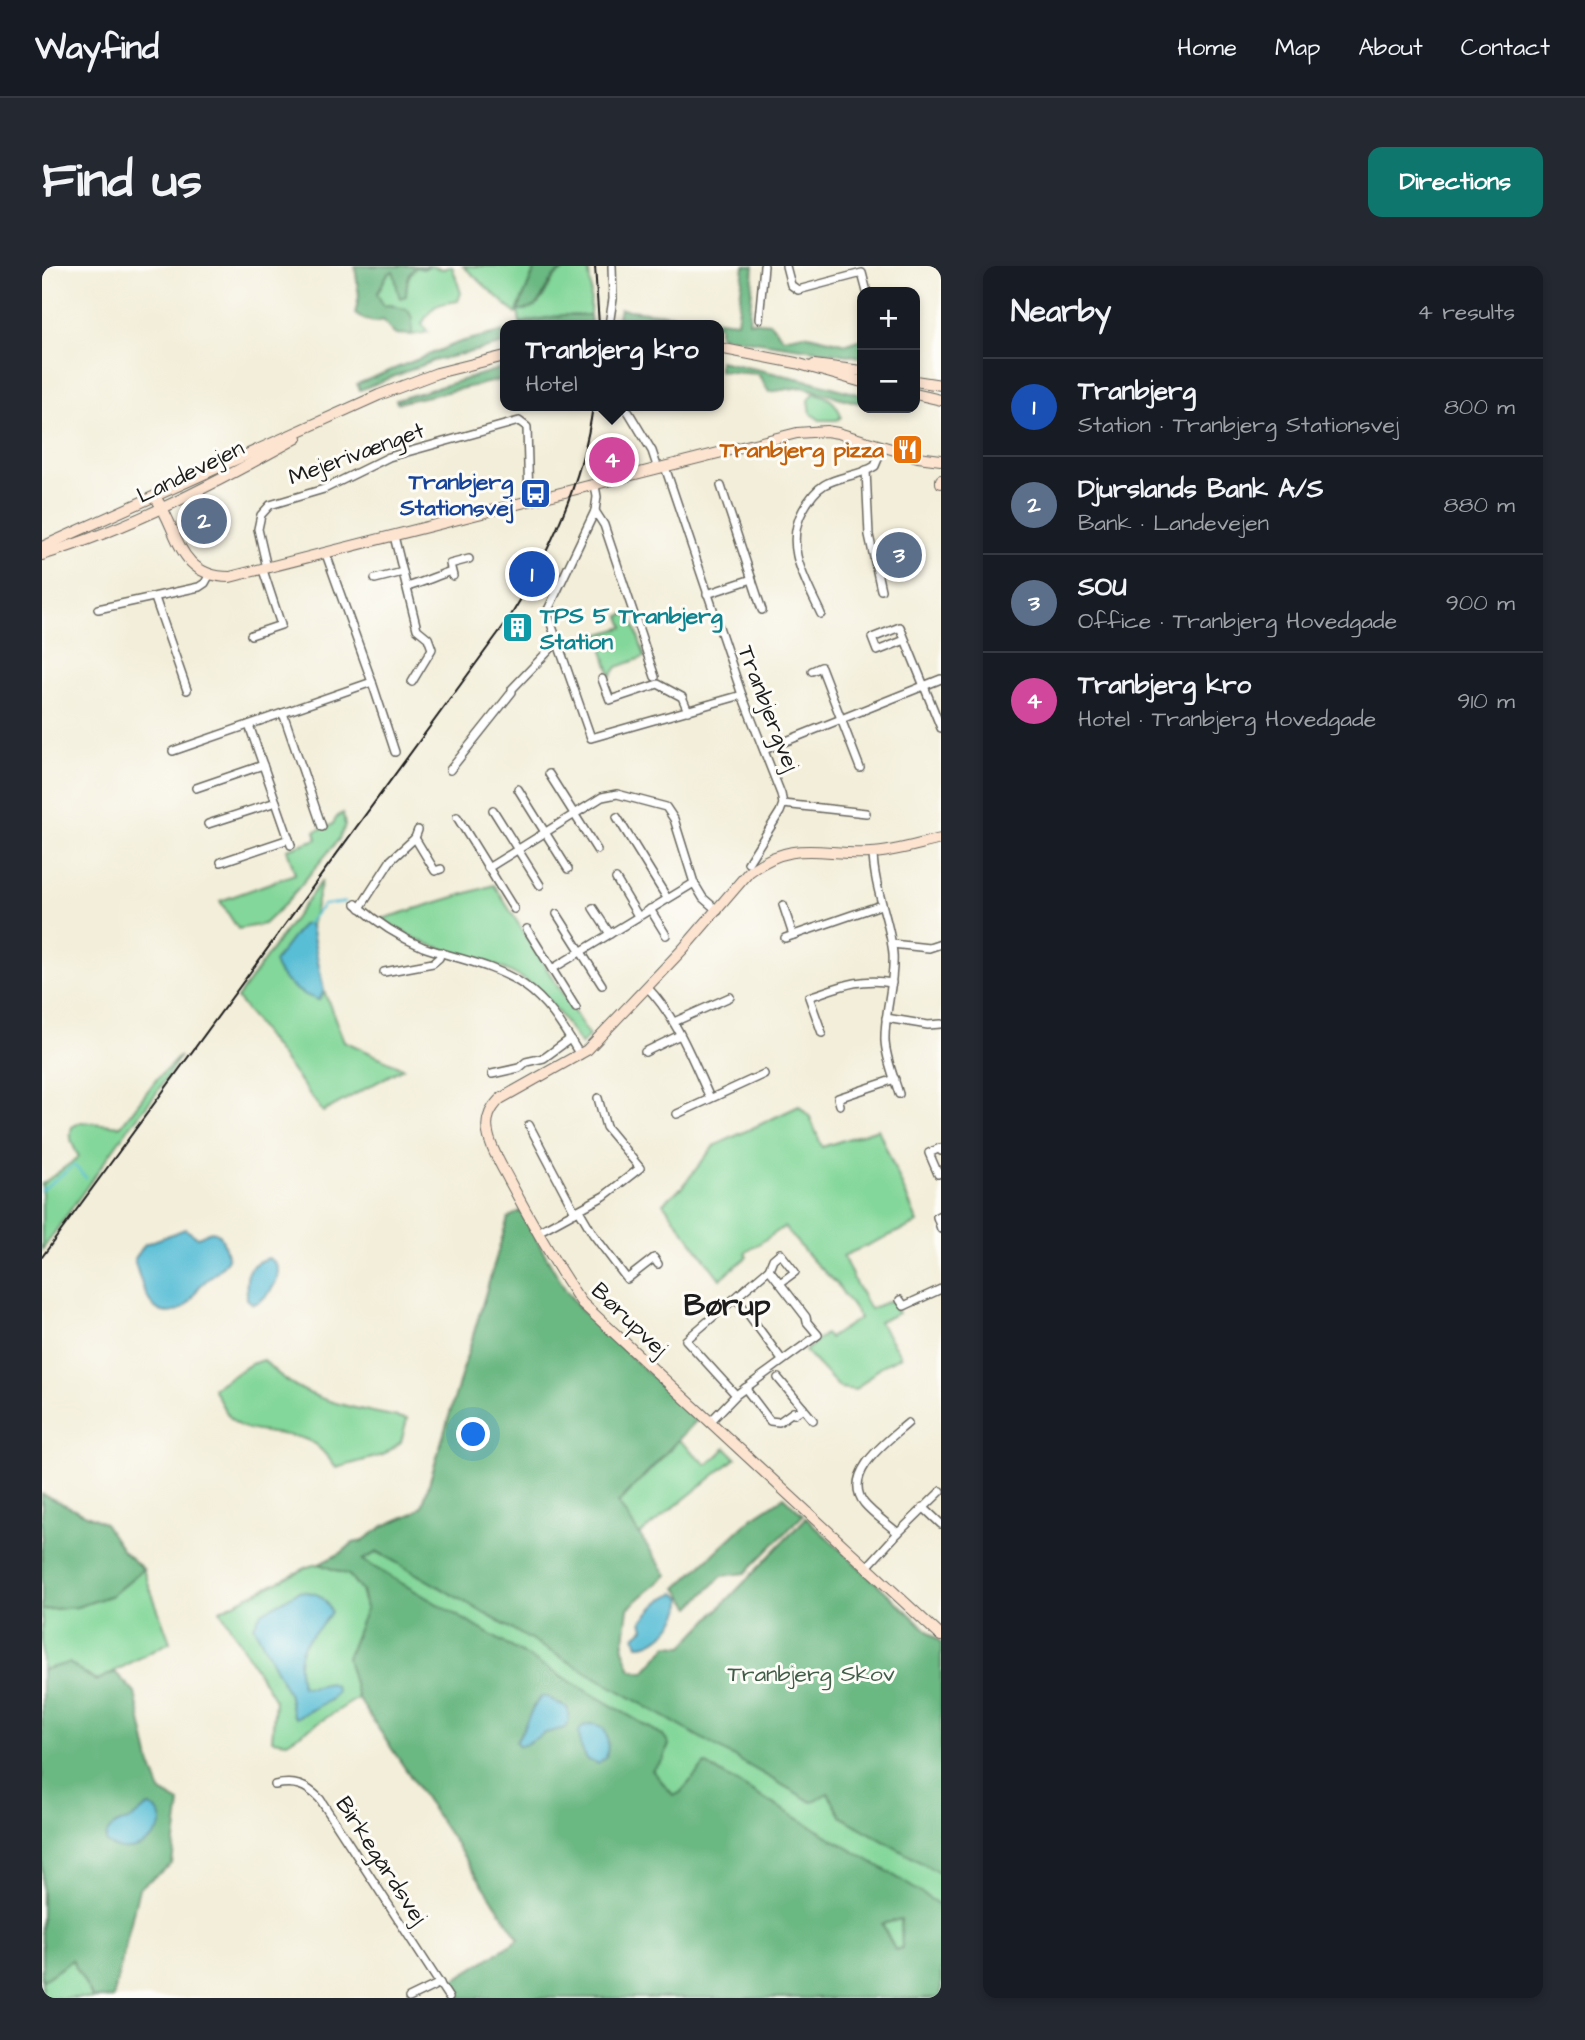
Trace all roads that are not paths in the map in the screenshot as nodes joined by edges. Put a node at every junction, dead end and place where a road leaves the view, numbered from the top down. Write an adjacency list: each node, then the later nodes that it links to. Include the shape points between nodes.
1 (612, 266): 6 (street)
2 (764, 266): 5 (street)
3 (786, 266): 4 (street, via 791,285 798,290 862,273)
4 (866, 287)
5 (760, 319)
6 (610, 320)
7 (724, 349): 9 (street)
8 (500, 357): 16 (street, Landevejen, via 438,373)
9 (796, 363): 10 (street); 11 (street)
10 (857, 370)
11 (857, 381)
12 (920, 382): 13 (street)
13 (941, 385)
14 (920, 395): 15 (street)
15 (941, 400)
16 (349, 408): 24 (street, Landevejen); 26 (street, Landevejen)
17 (628, 411): 20 (street, Tranbjergvej)
18 (883, 447): 19 (street); 20 (street, via 814,431); 21 (street, via 878,462)
19 (941, 460)
20 (662, 468): 22 (street); 40 (street, Tranbjergvej)
21 (866, 470): 39 (street, via 869,535); 44 (street, via 818,489 796,524 796,556)
22 (595, 485): 25 (street); 27 (street)
23 (721, 486): 37 (street)
24 (155, 497): 26 (street); 29 (street, Landevejen)
25 (529, 502): 28 (street); 33 (street, Mejerivænget, via 527,427 519,421 388,457 324,489 270,505 258,528)
26 (160, 508): 31 (street, Landevejen); 35 (street, via 189,561)
27 (595, 511): 47 (street, via 547,612); 51 (street, via 604,525)
28 (394, 536): 30 (street); 34 (street)
29 (42, 547)
30 (326, 554): 33 (street); 54 (street)
31 (42, 555)
32 (469, 559): 38 (street, via 450,564 452,573)
33 (265, 569): 35 (street, via 230,577); 45 (street, via 281,625)
34 (403, 572): 36 (street); 38 (street)
35 (210, 573): 41 (street, via 203,585)
36 (375, 579)
37 (752, 579): 40 (street); 43 (street)
38 (407, 587): 50 (street, via 417,629 432,649)
39 (881, 590)
40 (708, 594): 58 (street, Tranbjergvej)
41 (155, 598): 42 (street); 57 (street)
42 (98, 610)
43 (762, 610)
44 (821, 614)
45 (251, 635)
46 (905, 640): 56 (street)
47 (556, 642): 59 (street, via 592,738); 69 (street, via 512,689)
48 (410, 667): 50 (street)
49 (812, 671): 61 (street, via 821,667)
50 (418, 672): 55 (street)
51 (655, 677)
52 (603, 679): 59 (street, via 610,700 658,684 682,697)
53 (941, 679): 56 (street)
54 (372, 682): 60 (street); 66 (street)
55 (412, 682)
56 (924, 686): 61 (street); 63 (street)
57 (187, 691)
58 (742, 695): 59 (street); 64 (street, Tranbjergvej)
59 (688, 711)
60 (283, 713): 62 (street); 81 (street)
61 (841, 719): 64 (street); 68 (street)
62 (249, 725): 65 (street); 67 (street)
63 (940, 728)
64 (764, 750): 74 (street, Tranbjergvej)
65 (173, 751)
66 (395, 752)
67 (263, 765): 71 (street); 73 (street)
68 (860, 768)
69 (450, 770)
70 (549, 774): 76 (street)
71 (196, 788)
72 (518, 789): 83 (street)
73 (276, 802): 80 (street); 89 (street, via 290,842)
74 (783, 804): 77 (street, Tranbjergvej); 90 (street, Tranbjergvej)
75 (493, 810): 86 (street)
76 (575, 813): 83 (street); 87 (street); 95 (street, via 609,794 666,807)
77 (866, 813)
78 (457, 817): 91 (street)
79 (617, 817): 97 (street)
80 (208, 824)
81 (321, 827)
82 (418, 830): 84 (street)
83 (545, 832): 86 (street); 93 (street)
84 (415, 838): 92 (street, via 435,871); 112 (street, via 391,860 358,906 405,939)
85 (941, 839): 88 (street, Børupvej)
86 (517, 849): 91 (street); 96 (street)
87 (597, 850)
88 (873, 853): 99 (street); 103 (street, Børupvej, via 807,850 772,857 749,872)
89 (221, 862)
90 (748, 863)
91 (488, 868): 101 (street)
92 (441, 869)
93 (568, 869)
94 (616, 879): 105 (street)
95 (694, 883): 97 (street); 103 (street)
96 (540, 886)
97 (667, 898): 102 (street)
98 (783, 905): 99 (street, via 789,936)
99 (881, 905): 109 (street)
100 (593, 908): 107 (street)
101 (514, 909)
102 (650, 909): 105 (street); 108 (street)
103 (718, 911): 117 (street, Børupvej)
104 (557, 914): 111 (street)
105 (638, 916): 107 (street)
106 (527, 929): 113 (street)
107 (610, 934): 111 (street)
108 (666, 935)
109 (892, 944): 110 (street, via 929,948); 115 (street)
110 (941, 944)
111 (581, 951): 113 (street); 116 (street)
112 (442, 952): 114 (street, via 433,962); 125 (street, via 523,984 554,1013)
113 (552, 969): 119 (street)
114 (384, 972)
115 (892, 983): 120 (street); 123 (street, via 867,979 809,997)
116 (602, 985)
117 (647, 987): 121 (street); 127 (street, Børupvej)
118 (730, 997): 121 (street)
119 (576, 1008)
120 (886, 1018): 122 (street); 130 (street, via 886,1048)
121 (674, 1022): 124 (street)
122 (941, 1024)
123 (822, 1033)
124 (680, 1035): 126 (street); 133 (street)
125 (570, 1039): 127 (street); 129 (street, via 544,1058)
126 (645, 1052)
127 (580, 1055): 142 (street, Børupvej, via 500,1100 488,1117 487,1132 495,1152)
128 (764, 1073): 133 (street)
129 (492, 1074)
130 (895, 1079): 131 (street); 134 (street, via 838,1098)
131 (899, 1094)
132 (598, 1098): 139 (street, via 606,1127 640,1168)
133 (710, 1098): 135 (street)
134 (840, 1105)
135 (677, 1114)
136 (529, 1125): 139 (street, Børupvej)
137 (941, 1151): 138 (street, via 929,1153)
138 (941, 1173)
139 (577, 1211): 142 (street); 143 (street, Børupvej, via 627,1279 654,1258)
140 (941, 1215): 141 (street, via 937,1217)
141 (941, 1229)
142 (538, 1232): 155 (street, Børupvej, via 582,1303)
143 (658, 1264)
144 (769, 1269): 145 (street); 145 (street, Børupvej, via 780,1253 795,1272); 147 (street, Børupvej)
145 (780, 1283): 149 (street, via 817,1335)
146 (941, 1289): 148 (street, via 904,1306)
147 (737, 1298): 149 (street); 152 (street, Børupvej, via 686,1340)
148 (901, 1300)
149 (782, 1360): 151 (street)
150 (778, 1378): 153 (street)
151 (745, 1388): 152 (street); 153 (street, via 770,1421 779,1422)
152 (736, 1395): 155 (street)
153 (803, 1408): 154 (street)
154 (813, 1420)
155 (710, 1422): 161 (street, Børupvej)
156 (908, 1423): 160 (street, via 872,1454 859,1484 864,1503)
157 (941, 1492): 158 (street)
158 (923, 1507): 159 (street); 160 (street)
159 (941, 1524)
160 (898, 1533): 161 (street)
161 (867, 1567): 162 (street, Børupvej)
162 (941, 1636)
163 (275, 1785): 164 (street, Birkegårdsvej, via 301,1784 320,1799)
164 (440, 1983): 165 (street); 166 (street, Birkegårdsvej)
165 (410, 1998)
166 (449, 1998)

